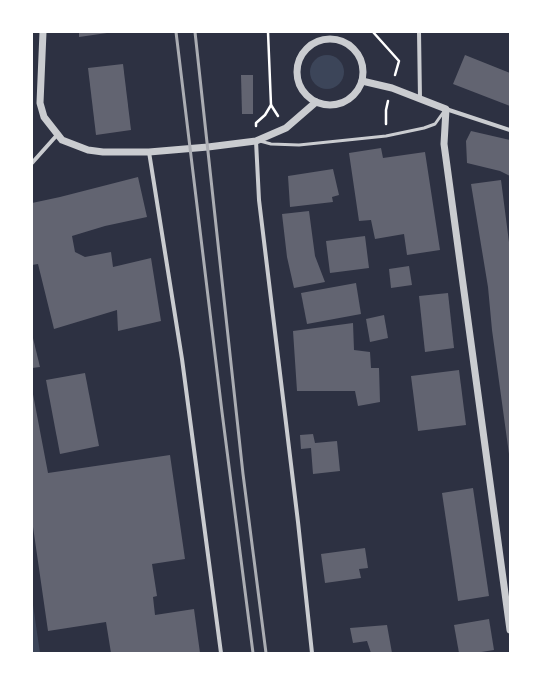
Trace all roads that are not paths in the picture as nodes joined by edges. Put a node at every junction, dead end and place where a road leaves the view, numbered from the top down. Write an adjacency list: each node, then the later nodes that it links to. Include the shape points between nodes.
1 (43, 32): 9 (street, via 40,103 44,118)
2 (419, 32): 5 (street)
3 (326, 36): 4 (street, via 344,42 357,53 363,69); 6 (street, via 301,55 297,66 299,85 306,95)
4 (362, 80): 5 (street); 6 (street, via 357,91 344,102 327,105)
5 (420, 99): 7 (street)
6 (316, 102): 10 (street, via 286,128)
7 (446, 109): 8 (street); 10 (lane, via 435,124 386,136 299,145); 13 (street, via 444,144)
8 (510, 130)
9 (57, 135): 11 (street, via 62,140 88,150); 12 (street)
10 (256, 141): 11 (street); 15 (street, via 259,200)
11 (149, 152): 14 (street, via 182,359)
12 (32, 163)
13 (510, 630)
14 (221, 653)
15 (312, 653)

